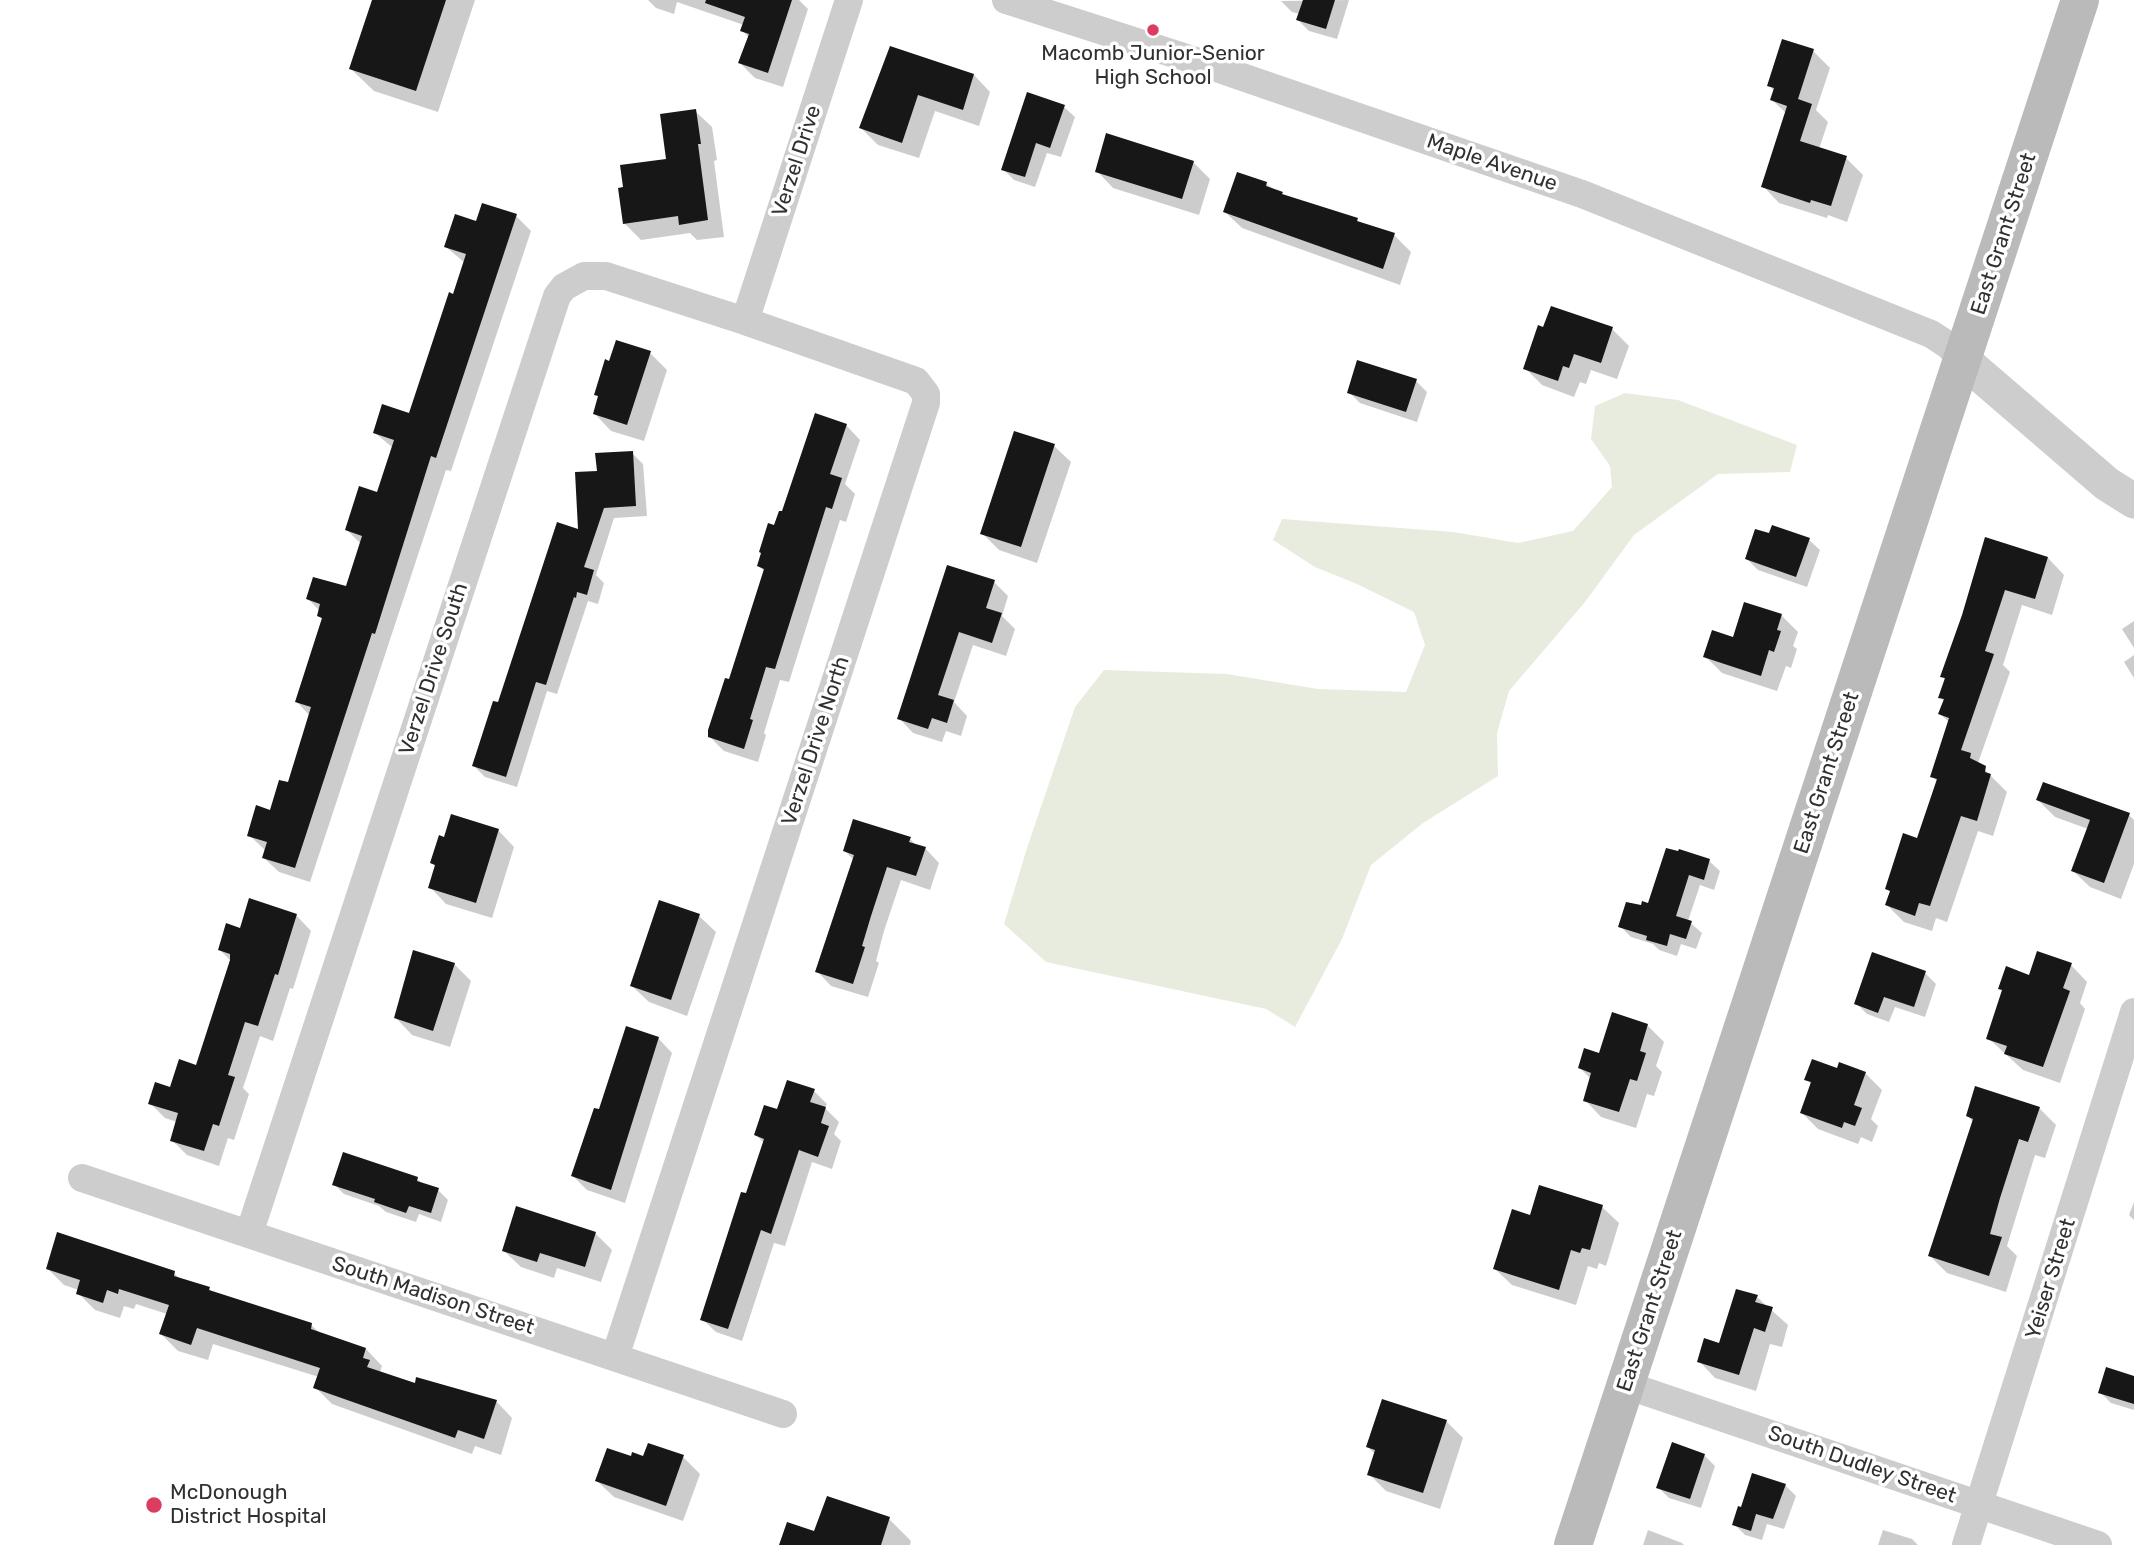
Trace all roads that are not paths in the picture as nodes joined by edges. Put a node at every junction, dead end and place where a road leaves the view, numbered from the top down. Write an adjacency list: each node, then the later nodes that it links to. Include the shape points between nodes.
1 (849, 0): 4 (street, Verzel Drive)
2 (1006, 0): 5 (street, Maple Avenue, via 1582,194 1931,334)
3 (2080, 0): 5 (main road, East Grant Street)
4 (745, 321): 9 (street, Verzel Drive South, via 606,276 583,276 556,296); 10 (street, Verzel Drive North, via 916,381 926,394 926,403)
5 (1963, 360): 6 (street, via 2107,484); 11 (main road, East Grant Street)
6 (2134, 501)
7 (2134, 1012): 13 (street, Yeiser Street)
8 (82, 1178): 9 (street, South Madison Street)
9 (249, 1234): 10 (street, South Madison Street)
10 (615, 1357): 12 (street, South Madison Street)
11 (1626, 1385): 13 (street, South Dudley Street); 14 (main road, East Grant Street)
12 (783, 1414)
13 (1980, 1505): 15 (street, Yeiser Street); 16 (street, South Dudley Street)
14 (1573, 1545)
15 (1966, 1545)
16 (2098, 1545)

